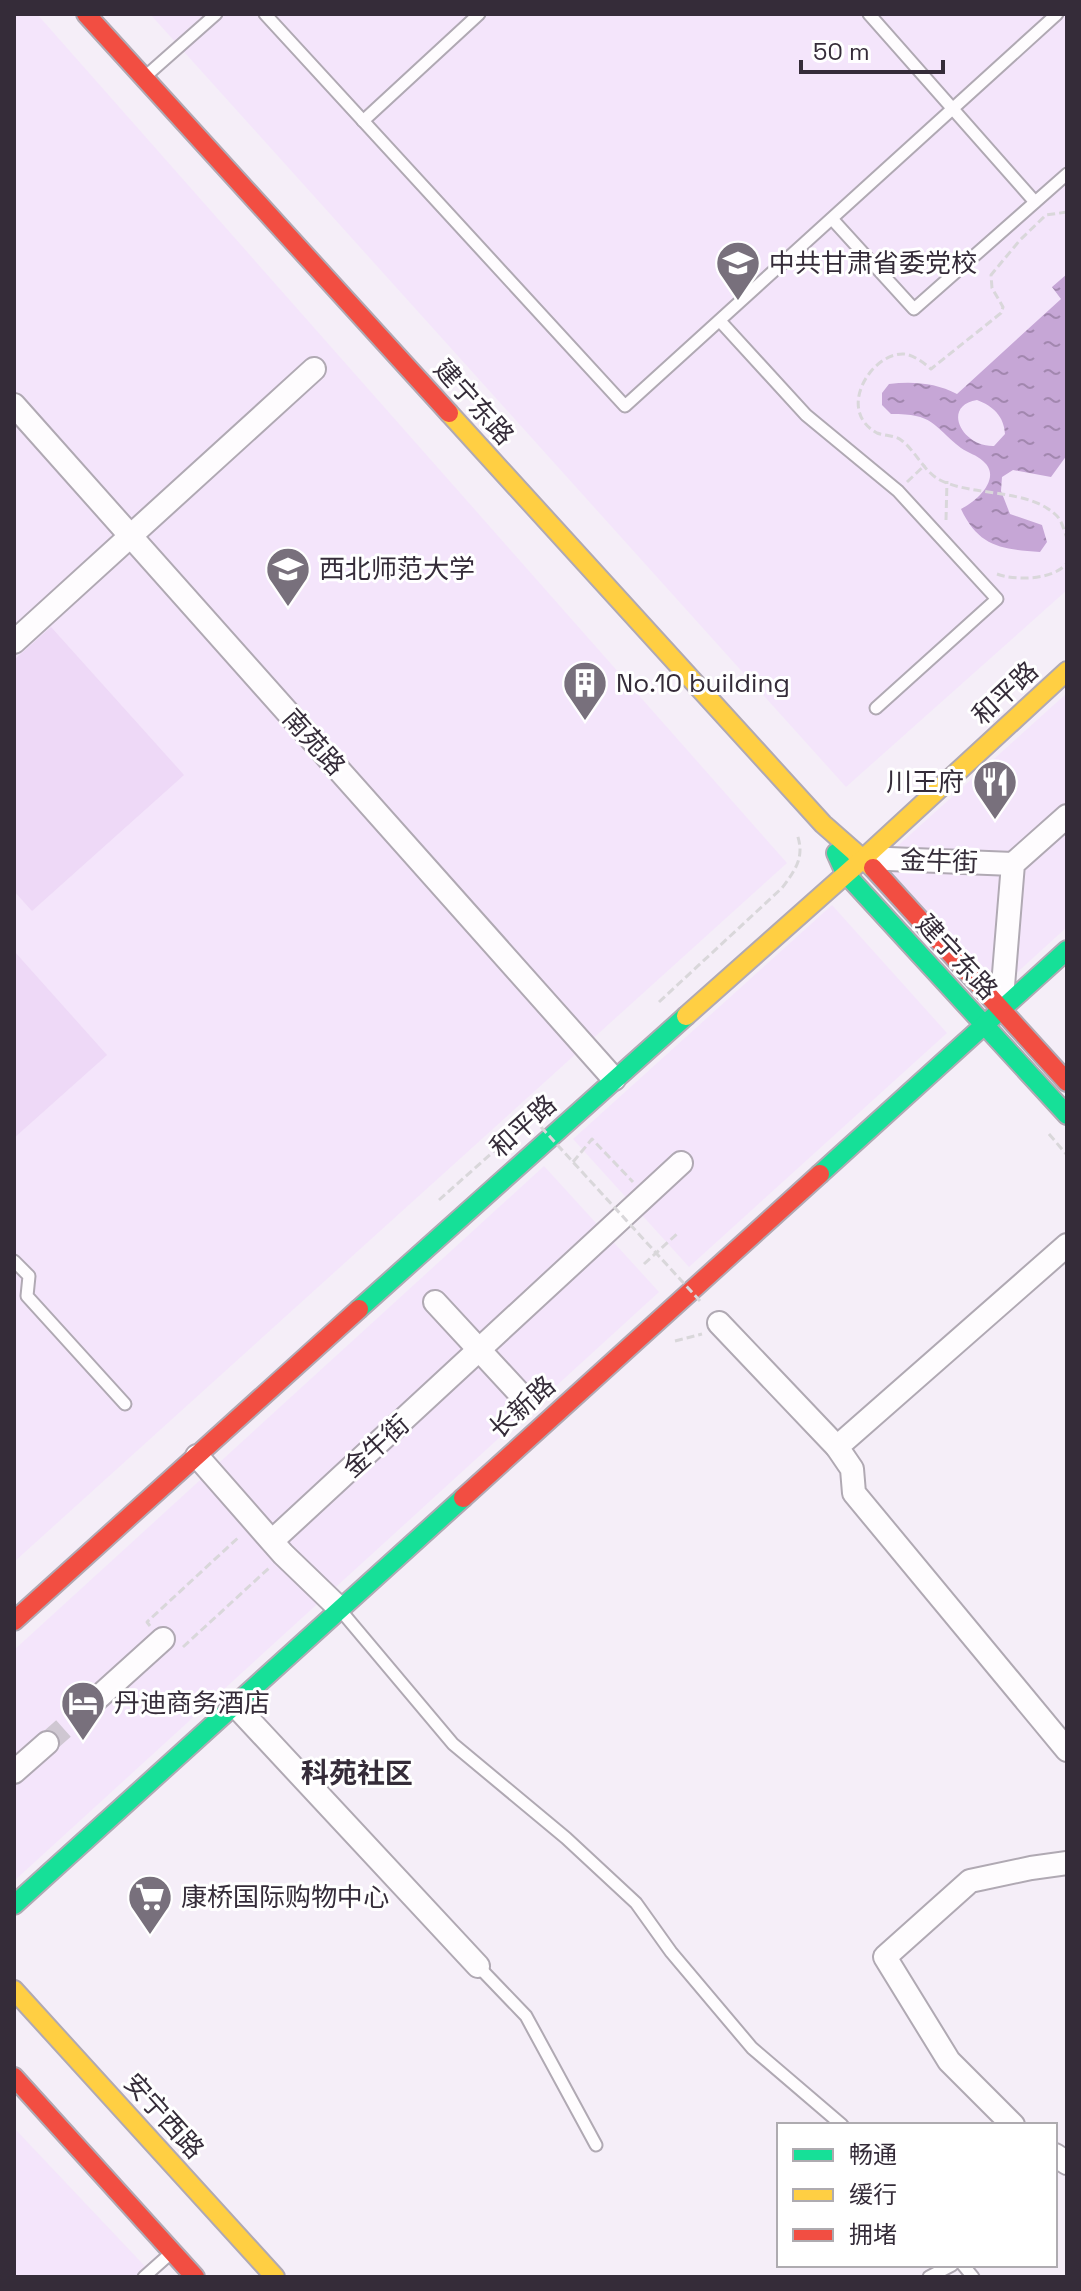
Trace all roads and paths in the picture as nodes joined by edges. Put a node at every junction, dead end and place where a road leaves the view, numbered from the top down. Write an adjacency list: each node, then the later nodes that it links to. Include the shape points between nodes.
1 (86, 14): 7 (street, 建宁东路)
2 (216, 14): 7 (lane)
3 (265, 14): 9 (lane)
4 (479, 14): 9 (lane)
5 (869, 14): 8 (lane)
6 (1057, 14): 8 (lane)
7 (144, 78): 31 (street, 建宁东路)
8 (953, 109): 11 (lane); 13 (lane)
9 (363, 121): 14 (lane, via 625,406)
10 (1067, 174): 11 (lane)
11 (1035, 202): 13 (lane, via 914,309)
12 (1067, 212): 17 (path, via 1046,215 991,275 1001,313 938,366 931,369 904,354 887,359 859,389 861,417 877,433 899,438)
13 (833, 220): 14 (lane)
14 (720, 321): 19 (lane, via 806,415)
15 (314, 369): 23 (street)
16 (14, 405): 23 (street, 南苑路)
17 (925, 465): 18 (path); 19 (path)
18 (947, 481): 21 (path, via 1037,502); 22 (path)
19 (898, 491): 29 (lane, via 997,599)
20 (1067, 512): 21 (path)
21 (1059, 517): 24 (path)
22 (946, 526)
23 (130, 535): 27 (street); 39 (street, 南苑路)
24 (1067, 538)
25 (1067, 563): 26 (path, via 1054,574 1034,578 1000,576)
26 (987, 568)
27 (14, 642)
28 (1067, 671): 33 (street, 和平路)
29 (876, 708)
30 (1067, 816): 34 (street, 金牛街)
31 (823, 824): 33 (street, 建宁东路); 35 (street, 建宁东路)
32 (794, 825): 37 (path, via 802,849 798,867 782,888)
33 (864, 858): 34 (street, 金牛街); 35 (street, 和平路); 38 (street, 建宁东路)
34 (1013, 864): 38 (street, 金牛街)
35 (845, 873): 38 (street, 建宁东路); 39 (street, 和平路)
36 (1067, 950): 38 (street, 长新路)
37 (655, 1007)
38 (993, 1018): 40 (street, 建宁东路); 41 (street, 建宁东路); 63 (street, 长新路)
39 (614, 1079): 60 (street, 和平路)
40 (1067, 1082)
41 (1067, 1115)
42 (541, 1127): 45 (path, bridge)
43 (1047, 1132): 44 (path)
44 (1067, 1155)
45 (573, 1162): 47 (path, via 592,1139); 50 (path, bridge)
46 (681, 1163): 47 (street, 金牛街)
47 (645, 1196): 56 (street, 金牛街)
48 (678, 1233): 50 (path)
49 (1067, 1245): 59 (street)
50 (656, 1253): 52 (path); 53 (path, bridge)
51 (14, 1261): 58 (lane, via 29,1276 27,1296)
52 (644, 1264)
53 (700, 1301)
54 (435, 1302): 56 (street)
55 (719, 1323): 59 (street)
56 (480, 1350): 57 (street); 62 (street, 金牛街)
57 (521, 1395)
58 (125, 1404)
59 (837, 1447): 69 (street, via 852,1469 854,1493)
60 (197, 1456): 61 (street); 64 (street, 和平路)
61 (255, 1522): 62 (street); 65 (path, via 147,1622)
62 (278, 1548): 63 (street); 65 (path, via 176,1653)
63 (339, 1608): 67 (street, 长新路); 76 (lane, via 453,1744 636,1903 752,2048)
64 (14, 1621)
65 (163, 1639): 66 (street)
66 (91, 1704)
67 (234, 1704): 72 (street, 长新路); 73 (street)
68 (47, 1743): 70 (street)
69 (1067, 1750)
70 (14, 1772)
71 (1067, 1863): 77 (street, via 970,1881 885,1957 949,2061)
72 (14, 1905)
73 (478, 1966): 78 (lane, via 526,2016)
74 (14, 1990): 83 (street, 安宁西路)
75 (14, 2077): 79 (street)
76 (840, 2123)
77 (1011, 2123)
78 (596, 2145)
79 (172, 2252): 81 (lane); 82 (street)
80 (948, 2267): 84 (lane)
81 (144, 2277)
82 (195, 2277)
83 (275, 2277)
84 (929, 2277)

